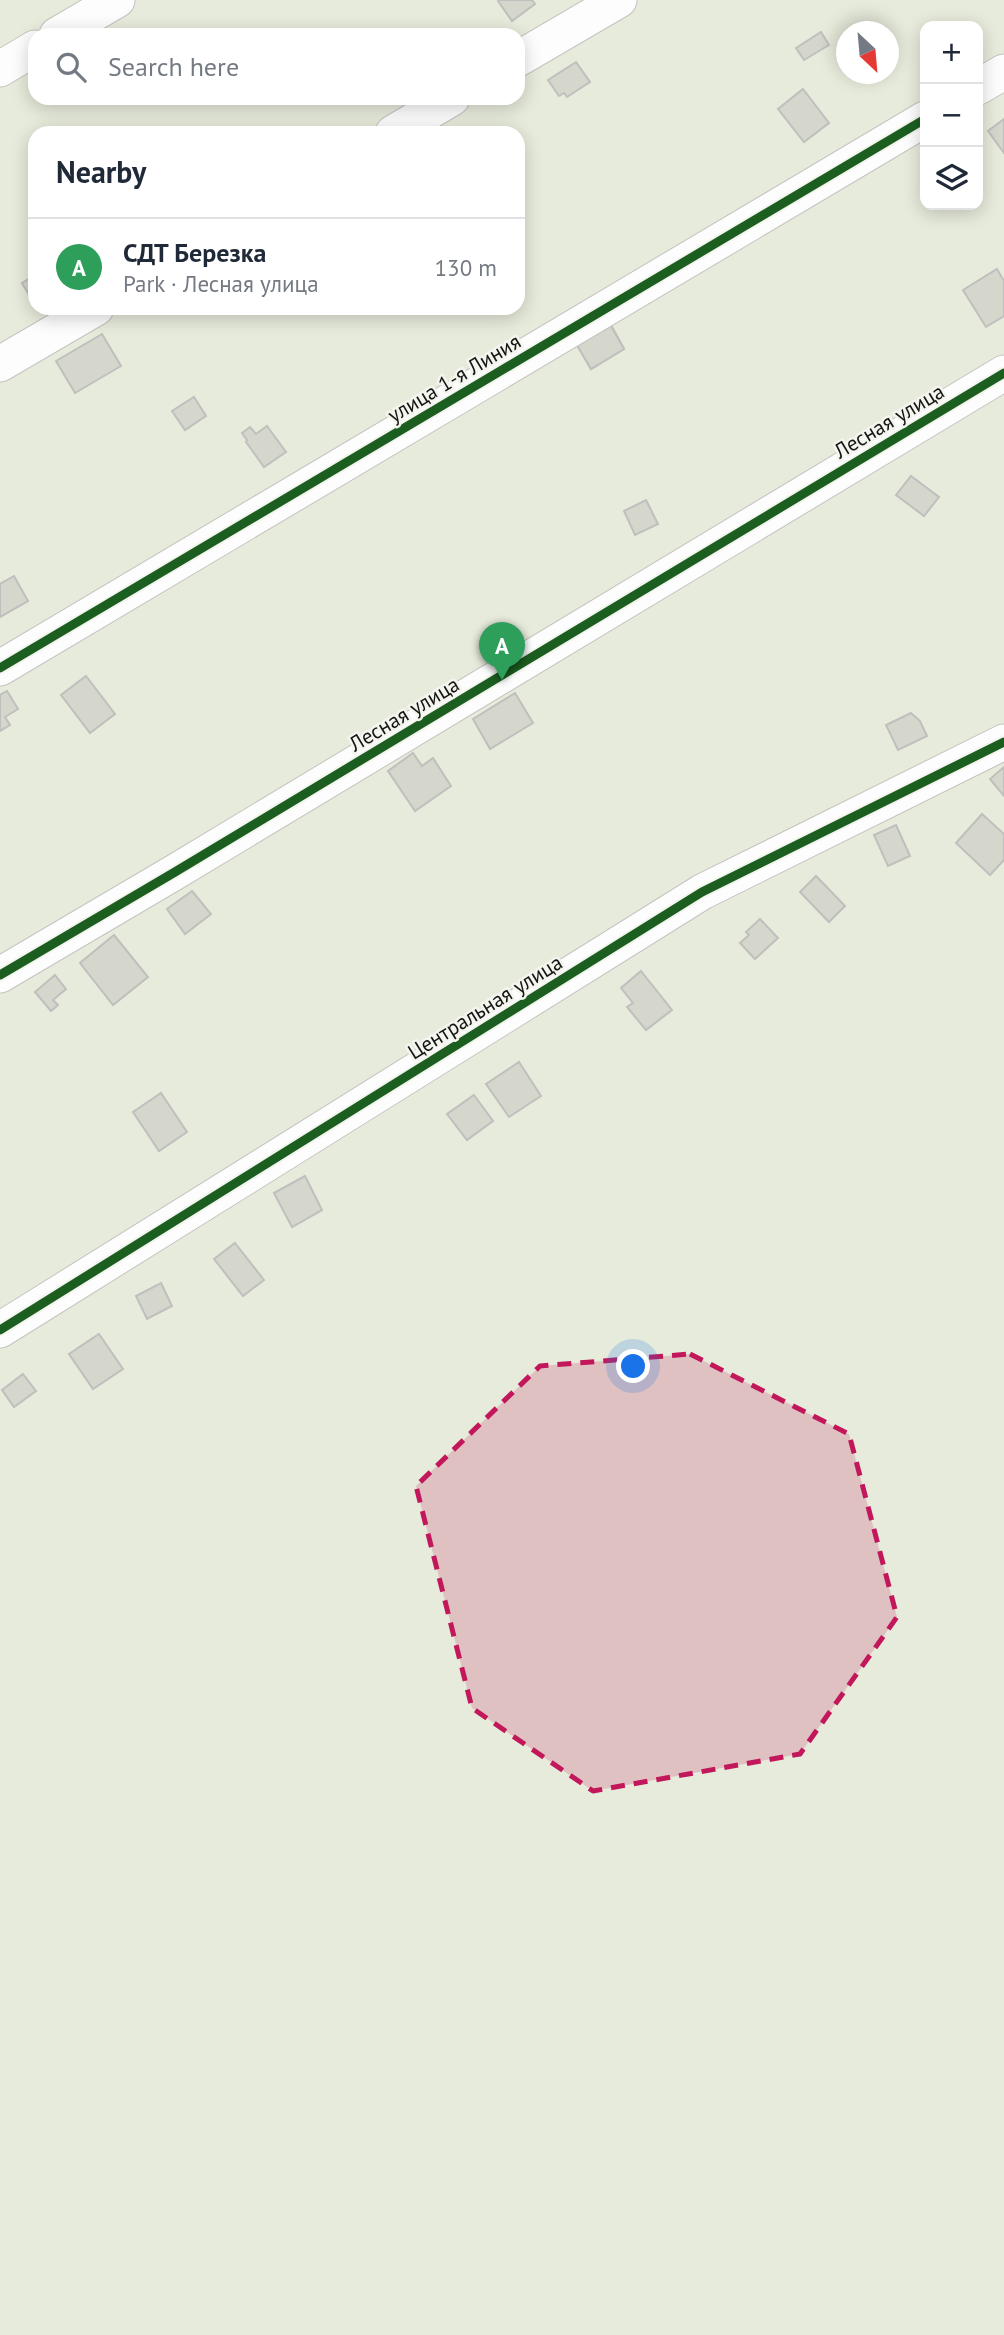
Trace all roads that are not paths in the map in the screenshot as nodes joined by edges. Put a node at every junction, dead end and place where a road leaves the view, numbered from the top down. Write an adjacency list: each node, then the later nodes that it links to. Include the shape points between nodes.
1 (117, 0): 3 (street)
2 (619, 0): 5 (street)
3 (69, 28)
4 (28, 52): 6 (street)
5 (525, 55)
6 (0, 69)
7 (1004, 72): 8 (street)
8 (983, 84)
9 (440, 105): 11 (street)
10 (920, 121): 15 (street, улица 1-я Линия)
11 (405, 126)
12 (84, 315): 13 (street)
13 (0, 364)
14 (1004, 373): 17 (street, Лесная улица)
15 (0, 668)
16 (1004, 742): 18 (street, Центральная улица, via 702,892)
17 (0, 975)
18 (0, 1330)

